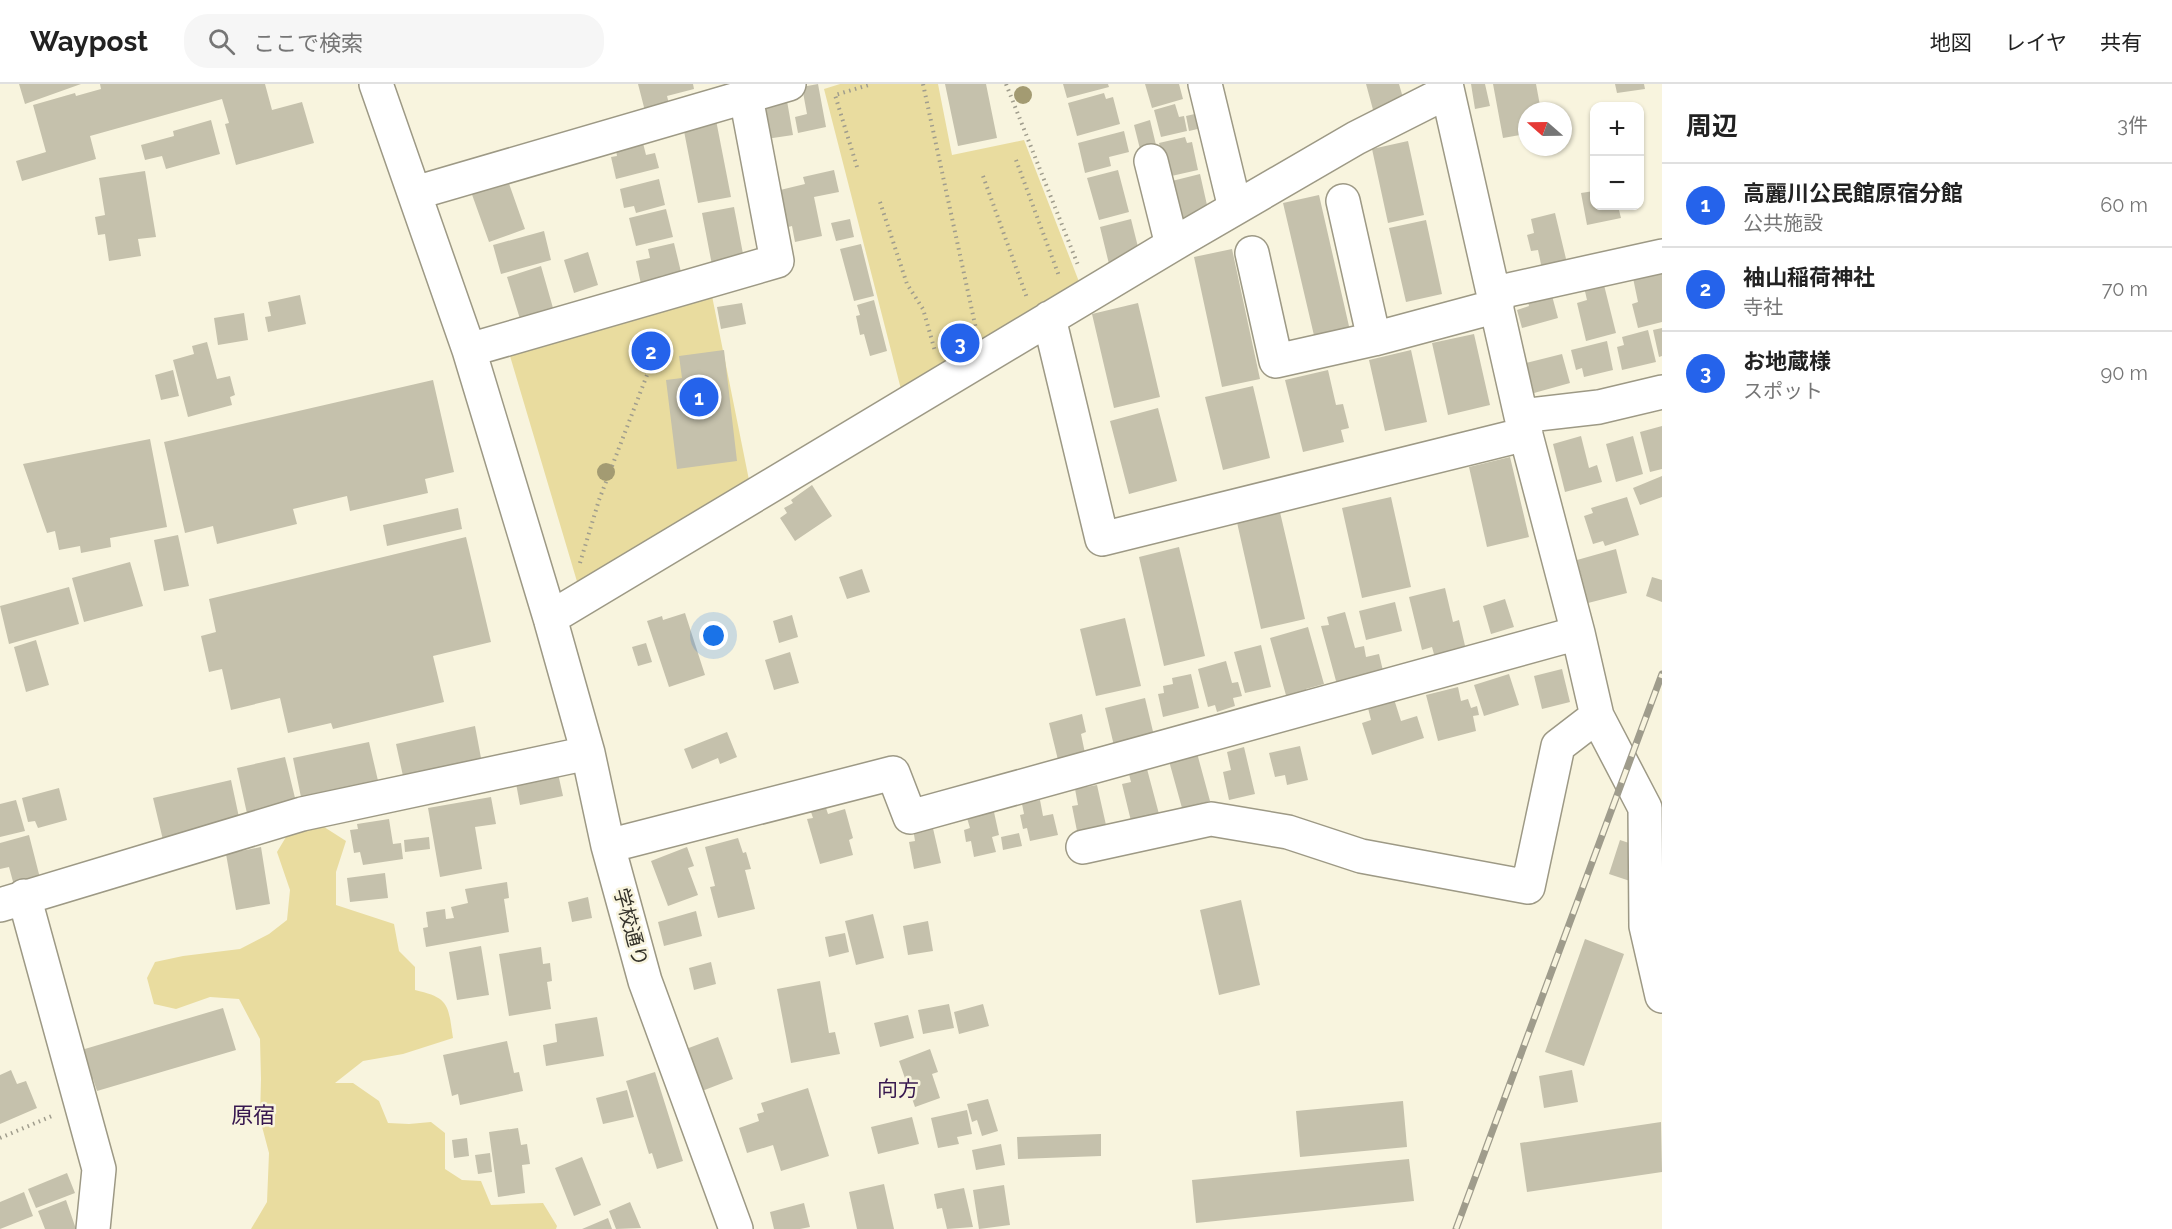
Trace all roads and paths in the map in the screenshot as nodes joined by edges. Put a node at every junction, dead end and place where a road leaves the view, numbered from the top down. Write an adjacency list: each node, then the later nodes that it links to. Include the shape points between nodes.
1 (376, 84): 13 (street, 学校通り)
2 (789, 84): 8 (street)
3 (872, 84): 11 (path, via 835,95)
4 (923, 84): 26 (path)
5 (1006, 84): 20 (path)
6 (1205, 84): 16 (street)
7 (1446, 88): 16 (street); 21 (street)
8 (727, 95): 13 (street); 24 (street, via 777,261)
9 (1016, 160): 20 (path)
10 (1151, 161): 17 (street)
11 (857, 167)
12 (983, 176): 22 (path)
13 (415, 193): 24 (street, 学校通り)
14 (1343, 201): 23 (street)
15 (880, 202): 25 (path)
16 (1235, 208): 17 (street)
17 (1172, 245): 20 (street)
18 (1252, 253): 23 (street, via 1276,361)
19 (1662, 256): 21 (street)
20 (1076, 288): 22 (street)
21 (1496, 299): 23 (street); 29 (street)
22 (1040, 312): 26 (street); 29 (street, via 1102,539)
23 (1374, 339)
24 (469, 350): 31 (street, 学校通り)
25 (937, 359)
26 (982, 359): 31 (street)
27 (647, 375): 30 (path, via 599,500)
28 (1662, 392): 29 (street)
29 (1524, 425): 32 (street)
30 (579, 566)
31 (550, 618): 34 (street, 学校通り)
32 (1578, 633): 33 (street); 35 (street, via 910,817 893,773)
33 (1597, 716): 36 (street, via 1558,746 1528,887 1360,856 1288,832 1211,819); 38 (street, via 1645,808 1646,926)
34 (588, 753): 35 (street, 学校通り); 37 (street, via 302,814)
35 (608, 846): 42 (street, 学校通り, via 645,981)
36 (1083, 847)
37 (12, 900): 39 (street)
38 (1662, 996)
39 (81, 1104): 40 (path); 41 (street, via 99,1169)
40 (0, 1138)
41 (93, 1229)
42 (736, 1229)

